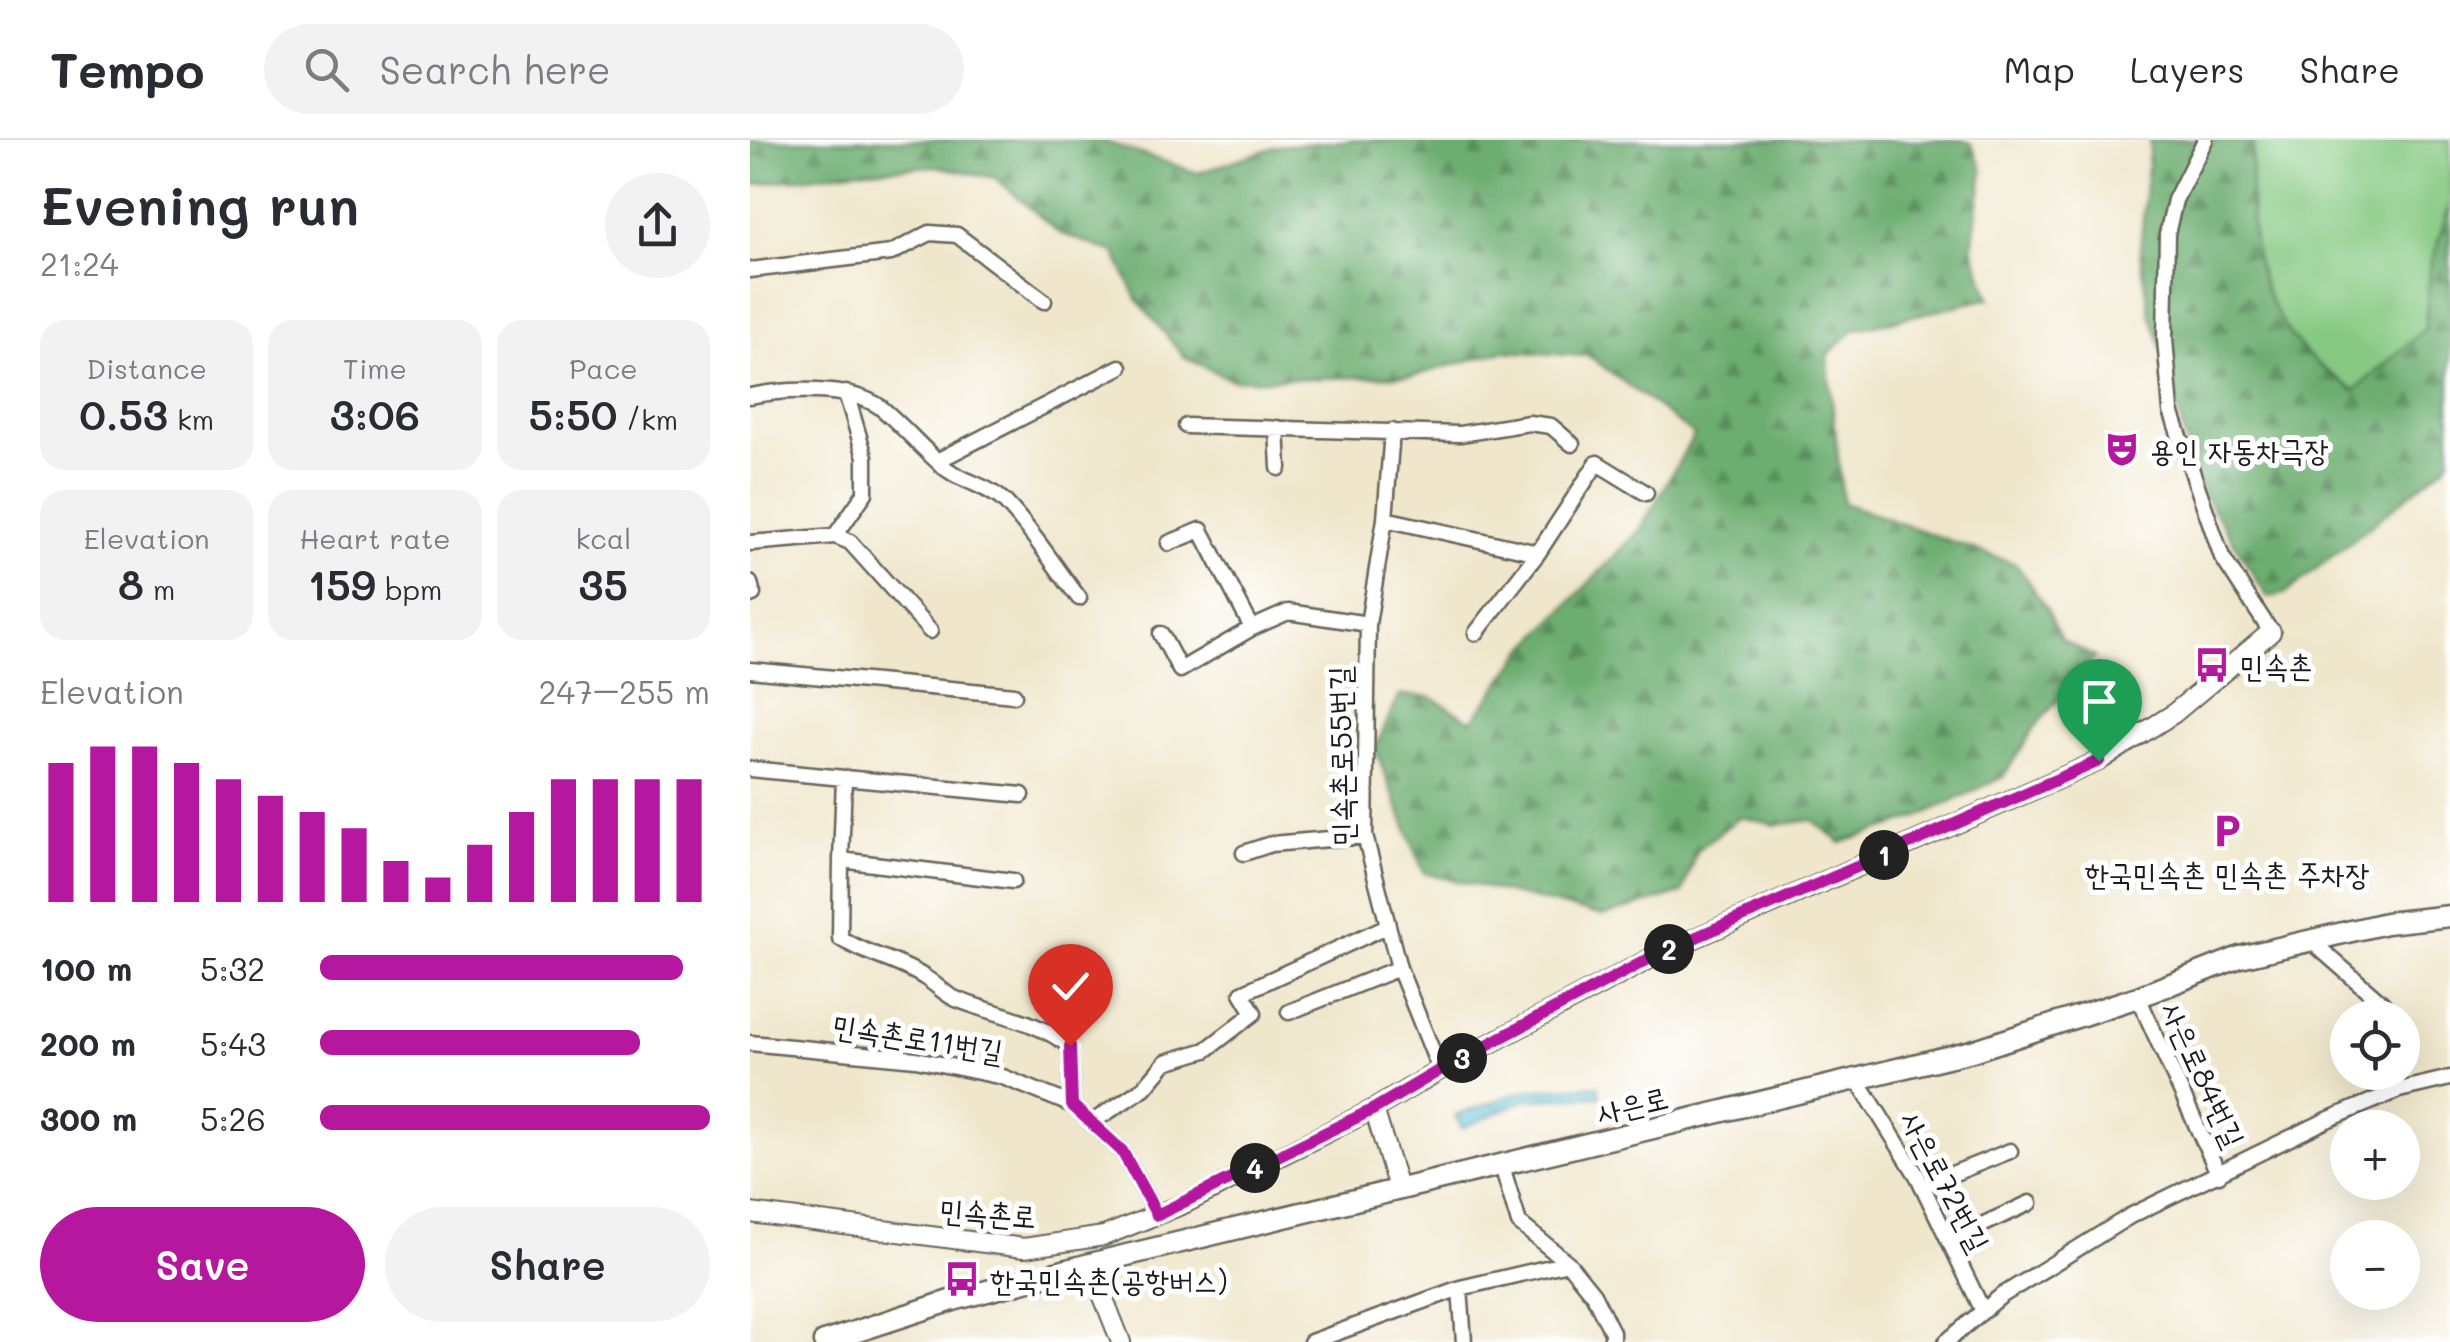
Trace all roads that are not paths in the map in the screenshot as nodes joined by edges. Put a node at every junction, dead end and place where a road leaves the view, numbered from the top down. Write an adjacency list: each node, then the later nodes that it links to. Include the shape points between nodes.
1 (2205, 140): 26 (street, via 2174,200 2167,234 2164,339 2171,410 2222,557)
2 (750, 270): 3 (street, via 891,254 930,232 957,235)
3 (1044, 301)
4 (1120, 367): 11 (street)
5 (846, 393): 6 (street); 11 (street, via 878,406); 15 (street, via 866,493)
6 (750, 396)
7 (1186, 426): 8 (street)
8 (1277, 428): 9 (street); 12 (street)
9 (1392, 431): 10 (street, via 1460,434 1529,423 1550,426); 14 (street, 민속촌로55번길)
10 (1572, 444)
11 (937, 461): 21 (street, via 1004,501)
12 (1279, 468)
13 (1646, 493): 18 (street, via 1597,463)
14 (1386, 518): 18 (street); 22 (street, 민속촌로55번길)
15 (834, 536): 16 (street); 24 (street, via 850,542)
16 (750, 543)
17 (1169, 543): 23 (street, via 1201,530)
18 (1538, 553): 25 (street)
19 (750, 583): 20 (street)
20 (750, 595)
21 (1078, 598)
22 (1368, 624): 23 (street, via 1288,612); 33 (street, 민속촌로55번길)
23 (1252, 628): 27 (street, via 1180,670)
24 (930, 631)
25 (1476, 632)
26 (2271, 632): 45 (street, 민속촌로, via 2173,714 2099,761 1660,953)
27 (1161, 634)
28 (750, 670): 29 (street)
29 (1014, 695)
30 (750, 769): 31 (street)
31 (844, 779): 32 (street); 35 (street)
32 (1022, 795)
33 (1364, 836): 34 (street, via 1272,844); 38 (street, 민속촌로55번길)
34 (1244, 854)
35 (841, 860): 36 (street); 50 (street, 민속촌로11번길, via 840,938 922,975 954,999 1029,1021 1070,1046)
36 (1013, 881)
37 (2450, 916): 39 (main road, 사은로)
38 (1388, 926): 40 (street, 민속촌로55번길); 52 (street, via 1242,994 1254,1014 1206,1050 1166,1062 1144,1088)
39 (2309, 939): 41 (main road, 사은로, via 2240,957); 42 (street)
40 (1399, 968): 43 (street); 45 (street, 민속촌로55번길)
41 (2138, 997): 47 (main road, 사은로, via 1972,1051); 55 (street, 사은로84번길)
42 (2380, 1000)
43 (1289, 1012)
44 (750, 1042): 50 (street, 민속촌로11번길, via 916,1059 1003,1077)
45 (1440, 1070): 51 (street, 민속촌로)
46 (2450, 1078): 48 (street)
47 (1857, 1079): 54 (main road, 사은로); 56 (street, 사은로72번길)
48 (2420, 1085)
49 (2398, 1090): 55 (street)
50 (1072, 1105): 52 (street, 민속촌로11번길)
51 (1374, 1109): 57 (street); 60 (street, 민속촌로)
52 (1092, 1123): 60 (street, 민속촌로11번길, via 1122,1151)
53 (2010, 1152): 56 (street)
54 (1502, 1166): 57 (main road, 사은로); 62 (street, via 1519,1223)
55 (2219, 1174): 65 (street, via 2130,1216)
56 (1922, 1186): 61 (street, 사은로72번길)
57 (1398, 1188): 63 (main road, 사은로)
58 (2030, 1203): 61 (street)
59 (750, 1213): 60 (street, 민속촌로, via 1024,1248 1104,1236)
60 (1157, 1215)
61 (1949, 1240): 65 (street, 사은로72번길)
62 (1568, 1262): 64 (street); 70 (street, via 1594,1294)
63 (1090, 1264): 66 (main road, 사은로); 67 (street)
64 (1460, 1288): 68 (street); 69 (street)
65 (1983, 1311): 71 (street)
66 (824, 1342)
67 (1121, 1342)
68 (1310, 1342)
69 (1464, 1342)
70 (1612, 1342)
71 (1946, 1342)

